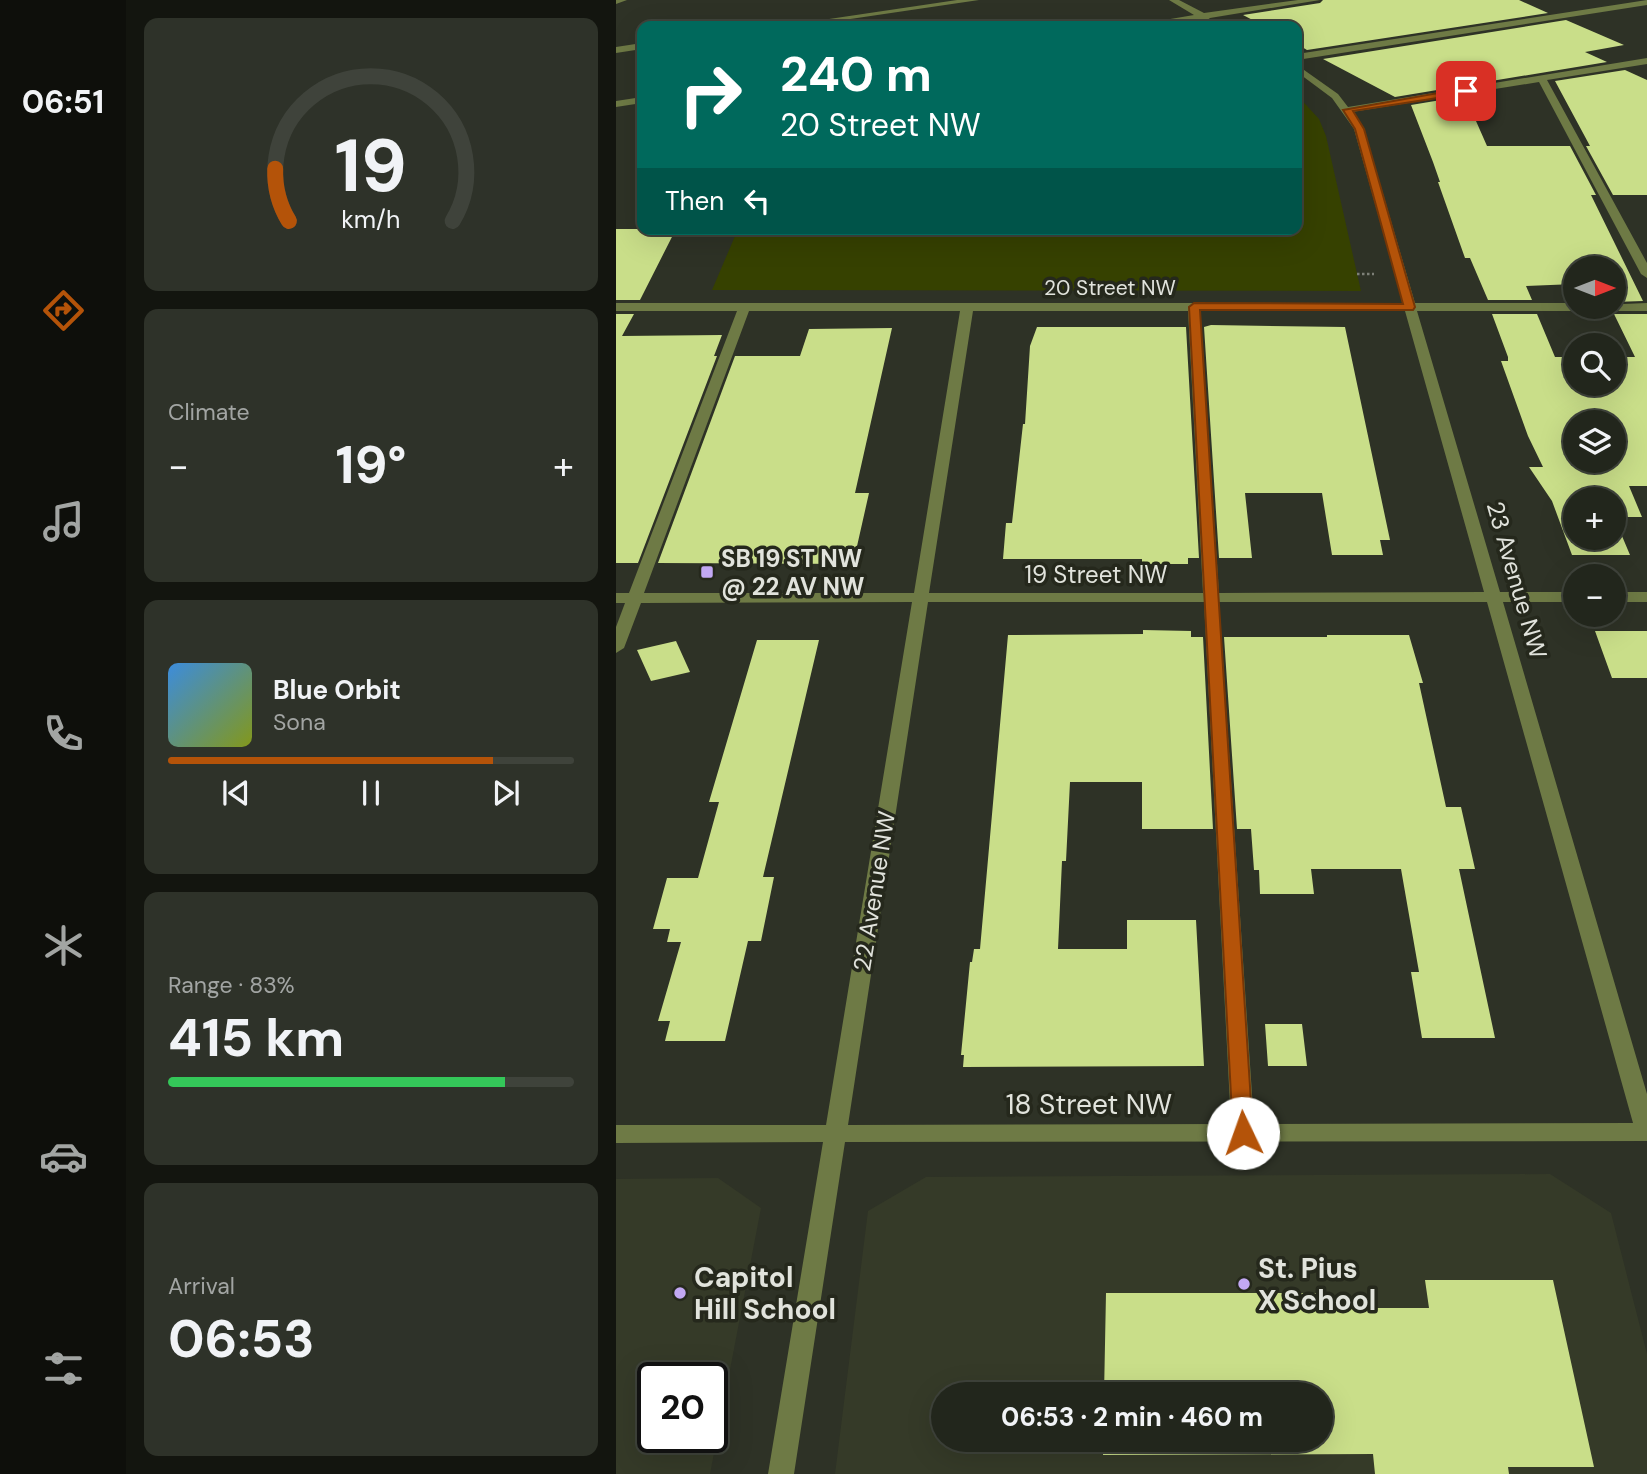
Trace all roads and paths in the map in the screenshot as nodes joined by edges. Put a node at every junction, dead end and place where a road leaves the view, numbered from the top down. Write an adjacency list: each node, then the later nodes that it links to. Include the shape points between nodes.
1 (623, 0): 5 (street)
2 (975, 0): 8 (street)
3 (1173, 0): 7 (street)
4 (1316, 0): 7 (street)
5 (616, 1)
6 (1647, 2): 13 (street)
7 (1203, 16): 9 (street); 10 (street)
8 (822, 21)
9 (1168, 21)
10 (1212, 21)
11 (637, 47): 12 (street)
12 (616, 50)
13 (1302, 56)
14 (1647, 61): 16 (street)
15 (1302, 71): 19 (street, 23 Avenue NW)
16 (1542, 79): 19 (street); 22 (street)
17 (637, 101): 18 (street)
18 (616, 104)
19 (1348, 110): 25 (street, 23 Avenue NW, via 1359,129)
20 (1357, 274): 21 (path)
21 (1375, 274)
22 (1647, 274)
23 (616, 307): 27 (street, 20 Street NW)
24 (1194, 307): 25 (street, 20 Street NW); 28 (street, 20 Street NW); 31 (street)
25 (1409, 307): 26 (street, 20 Street NW); 29 (street, 23 Avenue NW)
26 (1647, 307)
27 (744, 308): 28 (street, 20 Street NW); 36 (street)
28 (967, 309): 30 (street, 22 Avenue NW)
29 (1494, 596): 31 (street, 19 Street NW); 32 (street, 19 Street NW); 38 (street, 23 Avenue NW)
30 (921, 597): 31 (street, 19 Street NW); 36 (street, 19 Street NW); 41 (street, 22 Avenue NW)
31 (1210, 597): 39 (street)
32 (1563, 597)
33 (1626, 597): 34 (street)
34 (1647, 597)
35 (616, 598): 36 (street, 19 Street NW)
36 (636, 598): 37 (street)
37 (616, 648)
38 (1647, 1132): 39 (street, 18 Street NW)
39 (1243, 1133): 41 (street, 18 Street NW)
40 (616, 1134): 41 (street, 18 Street NW)
41 (836, 1134): 42 (street, 22 Avenue NW)
42 (781, 1474)

